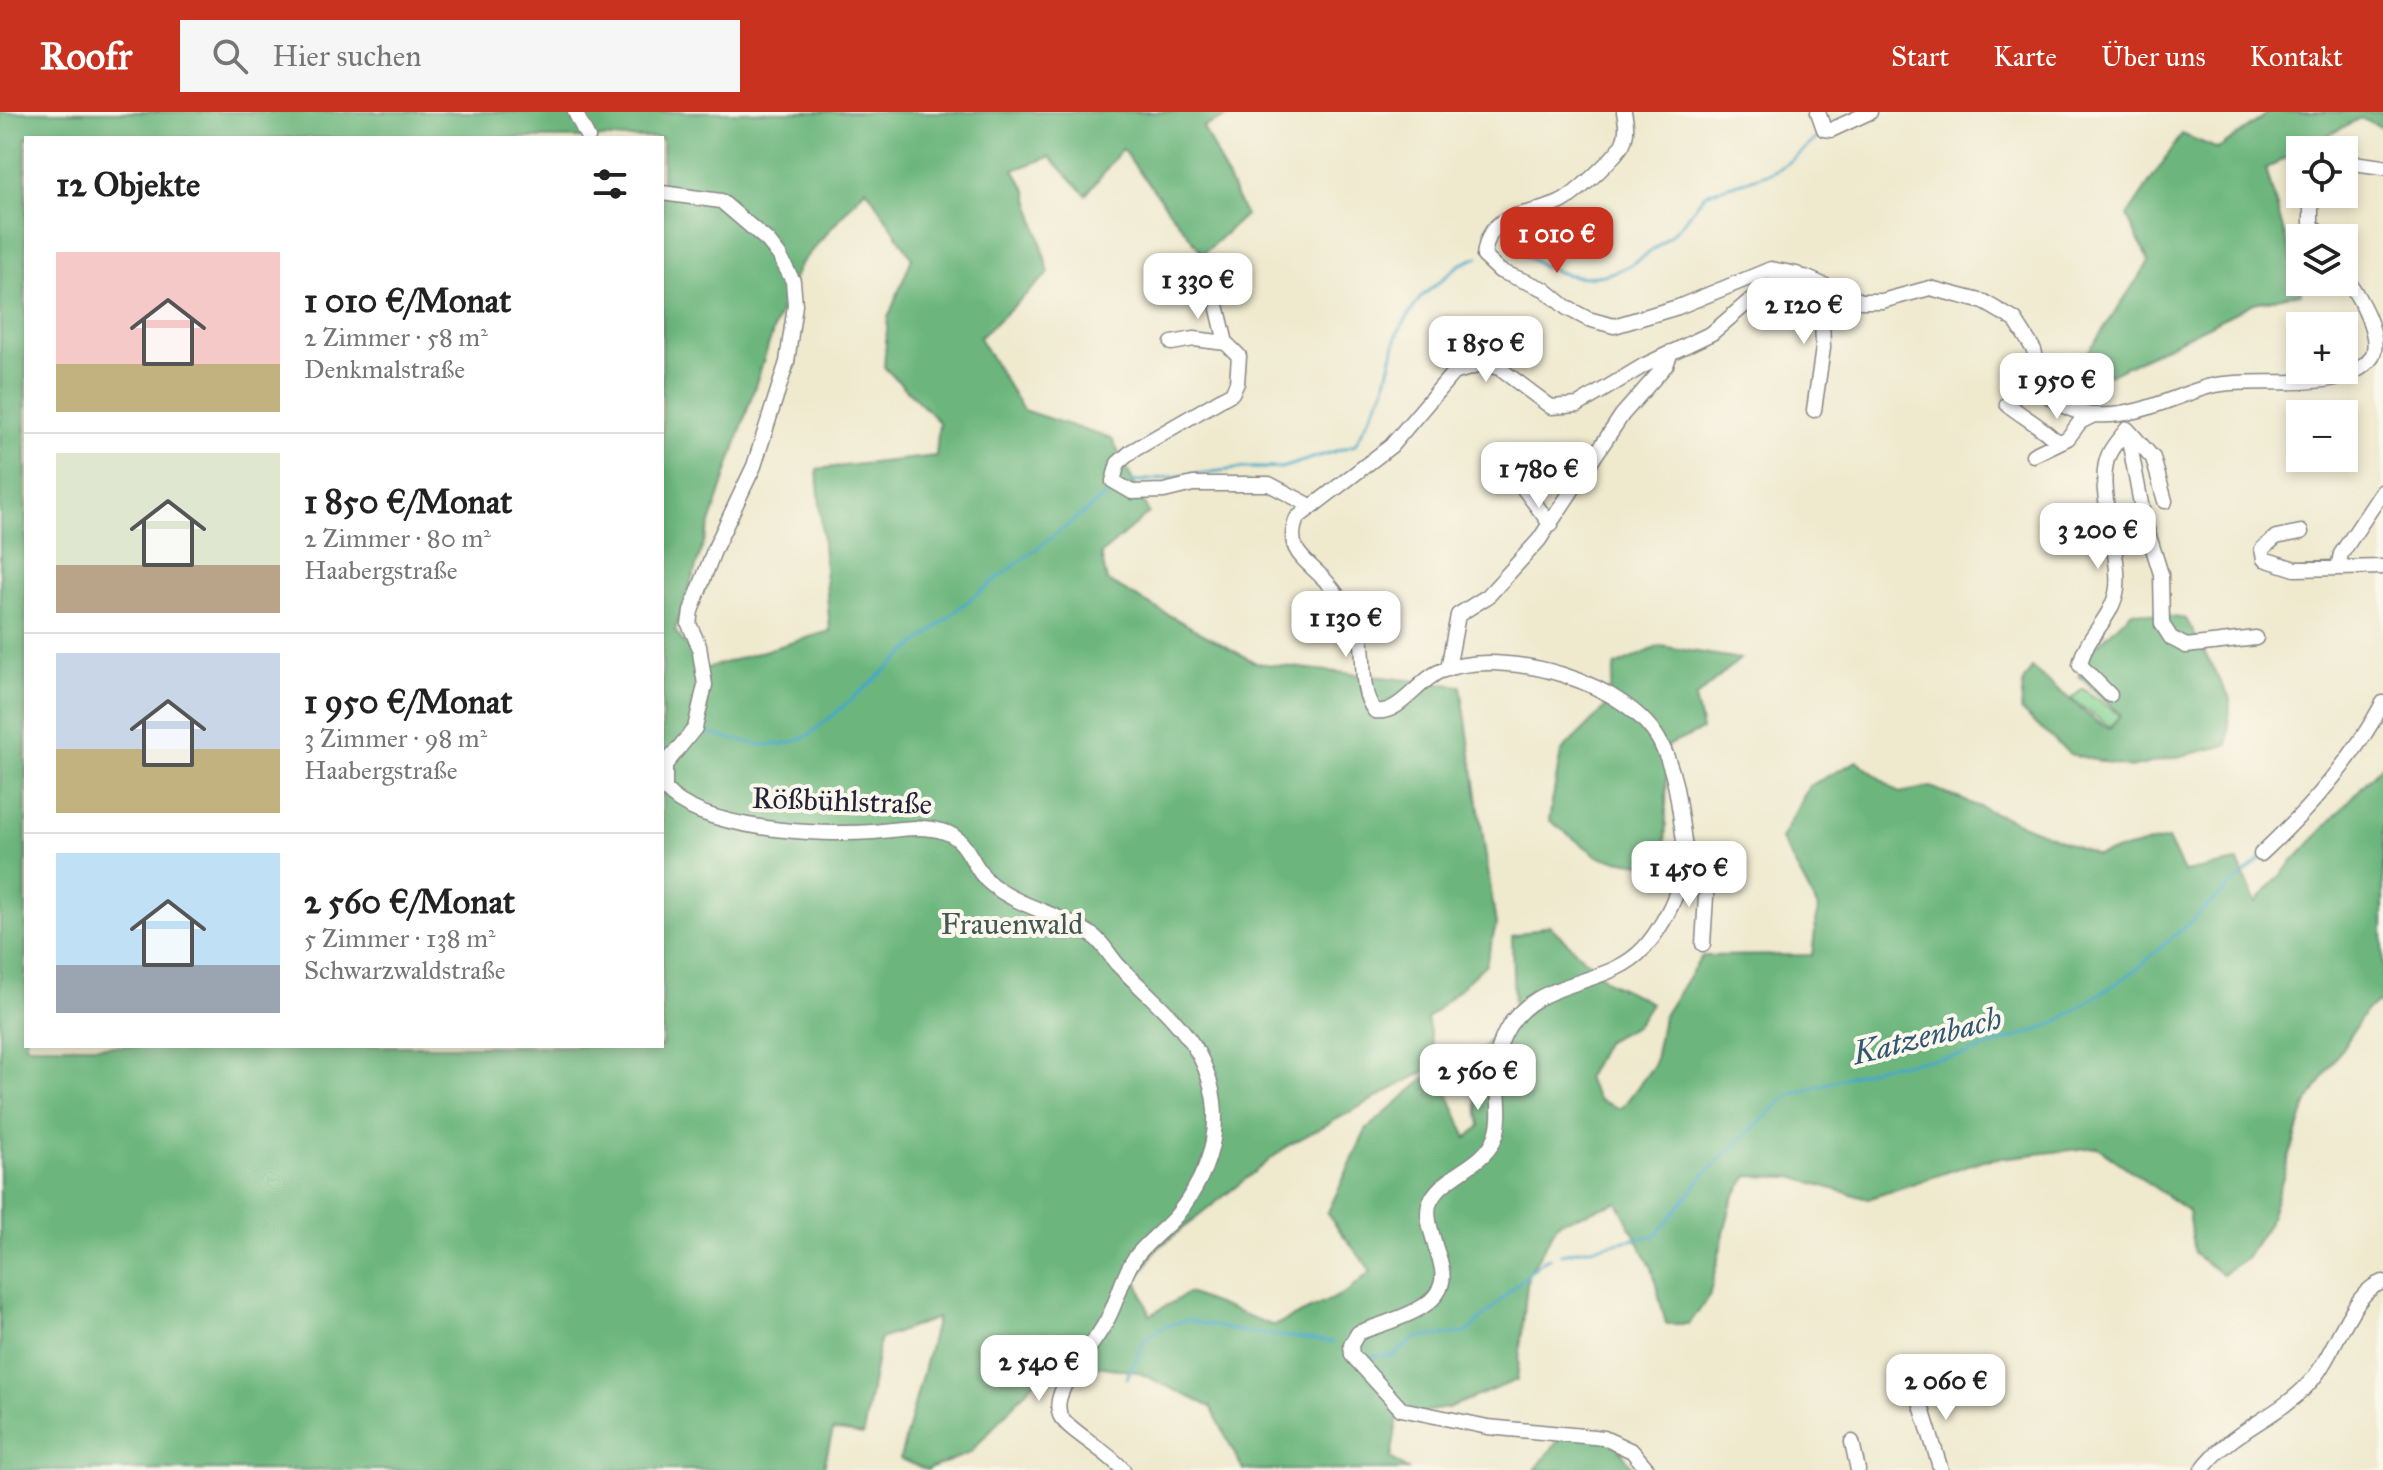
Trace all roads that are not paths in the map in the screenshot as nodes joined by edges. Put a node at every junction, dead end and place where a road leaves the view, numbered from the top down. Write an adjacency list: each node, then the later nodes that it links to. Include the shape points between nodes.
1 (575, 112): 5 (street)
2 (1624, 112): 9 (street, via 1623,145 1561,202 1495,225 1484,256 1500,271 1544,289 1588,319 1614,326 1771,269)
3 (1818, 112): 4 (street, via 1824,129 1831,130)
4 (1870, 112)
5 (587, 136)
6 (2358, 164): 7 (street)
7 (2383, 167)
8 (664, 193): 41 (street, Rößbühlstraße, via 721,201 733,211 779,255 793,281 795,305 787,362 754,466 691,611 689,624 699,646 705,685 695,728 665,765 665,789 680,804 718,820 851,833 897,828 948,832 961,841 988,883 1098,940 1168,1012 1201,1060 1214,1101 1214,1149 1176,1216 1135,1258 1109,1318 1066,1382 1058,1404 1067,1425)
9 (1805, 277): 10 (street); 15 (street, via 1767,286 1712,333)
10 (1821, 284): 17 (street, via 1823,348); 19 (street, via 1861,301 1930,288 1984,302 2015,320 2034,350 2045,393 2070,409)
11 (2356, 296): 18 (street, via 2376,331 2372,357 2362,365 2317,383 2233,381)
12 (1218, 309): 14 (street)
13 (1172, 343): 14 (street)
14 (1226, 343): 26 (street, via 1239,356 1232,393 1132,451 1118,463 1113,481 1132,492 1193,484 1269,484)
15 (1671, 352): 26 (street, via 1578,405 1551,407 1499,368 1483,364 1453,373 1391,446); 27 (street, via 1609,433)
16 (2007, 404): 21 (street)
17 (1814, 410)
18 (2124, 413): 19 (street); 20 (street)
19 (2094, 415): 21 (street)
20 (2127, 429): 25 (street, via 2153,458); 31 (street, via 2144,520 2161,574 2162,624 2171,638 2186,646); 33 (street, via 2108,454 2106,467 2117,591 2108,618 2080,665)
21 (2057, 442): 22 (street)
22 (2033, 455)
23 (1506, 465): 27 (street)
24 (2383, 491): 29 (street, via 2341,554)
25 (2165, 501)
26 (1311, 506): 32 (street, via 1297,518 1293,547 1339,597 1359,628 1368,700 1375,711 1392,708)
27 (1551, 525): 32 (street, via 1507,579 1458,615)
28 (2301, 532): 29 (street, via 2270,540 2262,549 2264,559 2295,569)
29 (2338, 567): 30 (street)
30 (2383, 567)
31 (2256, 638)
32 (1448, 669): 36 (street, via 1498,664 1550,671 1601,691 1642,718 1660,740 1675,779)
33 (2110, 695)
34 (2383, 703): 35 (street, via 2367,733 2306,812)
35 (2261, 854)
36 (1688, 863): 37 (street, via 1707,881); 42 (street, via 1654,933 1632,959 1607,973 1559,986 1513,1020 1497,1057 1499,1125 1492,1145 1429,1205 1443,1272 1441,1290 1421,1310 1358,1333 1351,1345 1352,1355 1401,1409 1488,1427 1604,1438 1632,1451)
37 (1703, 944)
38 (2383, 1282): 45 (street, via 2364,1293 2312,1381 2228,1442)
39 (1915, 1386): 44 (street)
40 (1852, 1442): 43 (street)
41 (1123, 1470)
42 (1648, 1470)
43 (1858, 1470)
44 (1941, 1470)
45 (2202, 1470)

